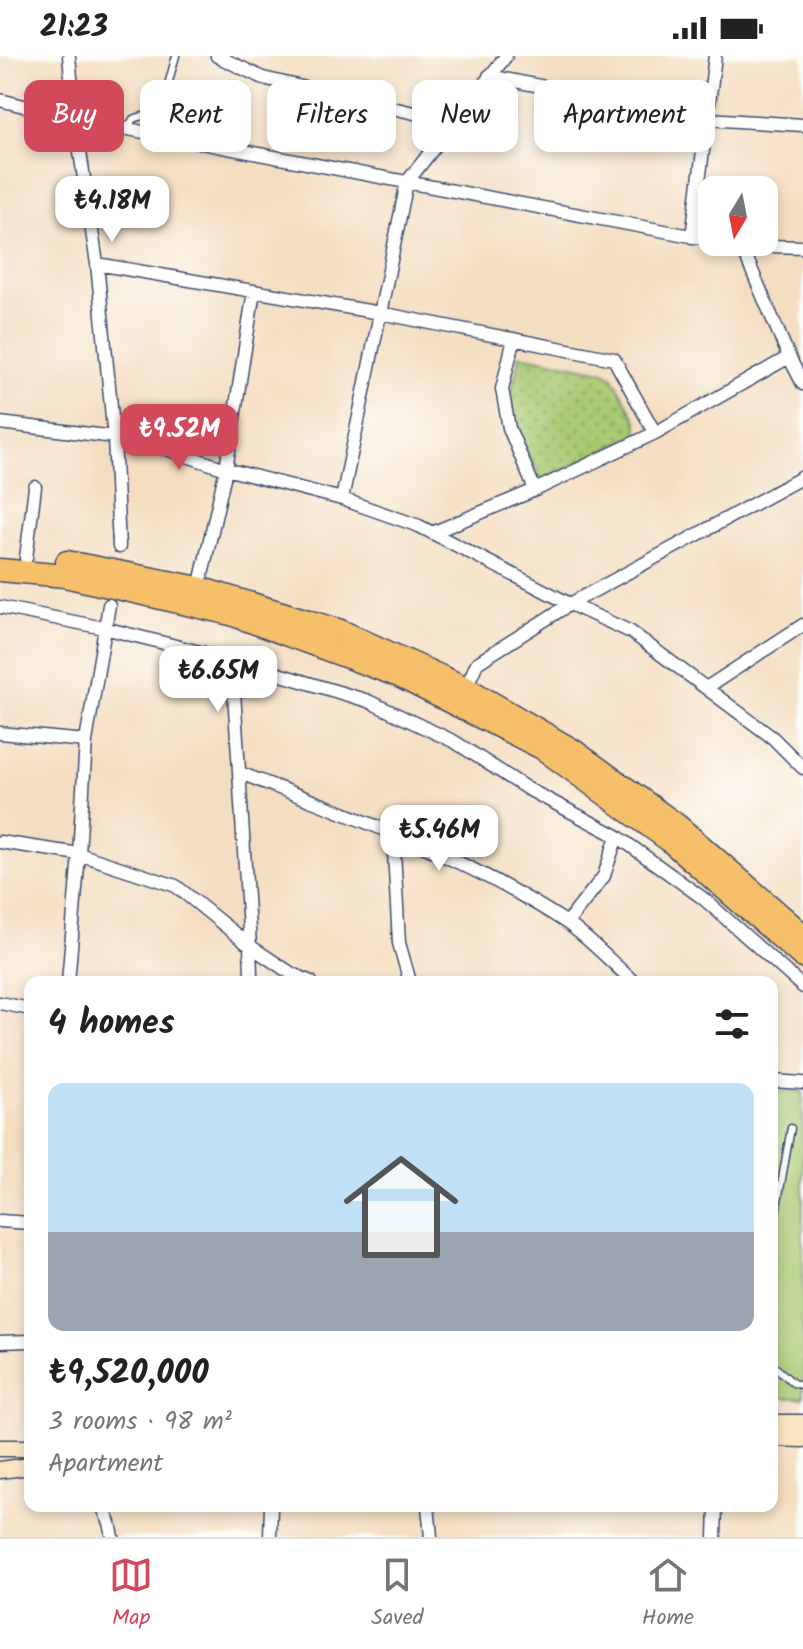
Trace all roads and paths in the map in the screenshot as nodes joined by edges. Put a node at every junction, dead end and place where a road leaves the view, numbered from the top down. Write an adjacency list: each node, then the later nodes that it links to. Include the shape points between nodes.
1 (69, 56): 7 (street)
2 (176, 56): 17 (lane, via 158,107 133,119)
3 (217, 56): 13 (street, via 263,78)
4 (506, 56): 6 (street)
5 (715, 56): 9 (street)
6 (489, 76): 8 (street); 10 (street)
7 (71, 80)
8 (486, 80)
9 (712, 80)
10 (534, 85)
11 (0, 100): 12 (street)
12 (24, 106)
13 (412, 113)
14 (715, 120): 15 (street)
15 (803, 125)
16 (124, 128): 17 (street)
17 (127, 129): 21 (street)
18 (80, 152): 27 (street)
19 (430, 152): 21 (street)
20 (703, 152): 22 (street)
21 (407, 182): 22 (street); 29 (street)
22 (692, 237): 23 (street)
23 (698, 238)
24 (778, 246): 25 (street)
25 (803, 247)
26 (746, 256): 31 (street)
27 (97, 264): 28 (street); 35 (street)
28 (254, 291): 29 (street); 36 (street)
29 (380, 313): 30 (street); 40 (street)
30 (514, 339): 34 (street, via 614,359); 39 (street, via 502,389 509,428)
31 (789, 357): 32 (street); 34 (street)
32 (803, 384)
33 (0, 423): 35 (street)
34 (655, 433): 39 (street)
35 (114, 437): 36 (street); 42 (street)
36 (226, 469): 40 (street); 46 (street)
37 (803, 477): 47 (street)
38 (35, 487): 44 (street)
39 (535, 490): 41 (street)
40 (342, 499): 41 (street)
41 (432, 533): 47 (street)
42 (119, 547)
43 (0, 555): 44 (highway)
44 (26, 558): 46 (highway)
45 (0, 570): 66 (highway, via 65,576 231,614 399,676 542,748 670,841)
46 (199, 588): 53 (highway, via 341,631)
47 (570, 604): 53 (street, via 477,663); 54 (street, via 631,632)
48 (109, 605): 51 (street)
49 (0, 607): 51 (street)
50 (803, 625): 54 (street)
51 (104, 628): 52 (street); 56 (street)
52 (232, 660): 58 (street); 60 (street, via 368,701 455,742 526,788)
53 (466, 688): 64 (highway, via 574,751 678,826)
54 (706, 688): 57 (street)
55 (0, 733): 56 (street)
56 (86, 741): 62 (street)
57 (800, 761)
58 (240, 773): 59 (street); 65 (street)
59 (393, 833): 63 (street, via 471,868); 70 (street, via 399,943)
60 (617, 836): 63 (street, via 604,876); 72 (street, via 704,899)
61 (0, 842): 62 (street)
62 (79, 854): 65 (street, via 176,886); 67 (street)
63 (567, 923): 71 (street)
64 (799, 928)
65 (250, 946): 68 (street); 69 (street)
66 (803, 957)
67 (69, 976)
68 (251, 976)
69 (297, 976)
70 (408, 976)
71 (627, 976)
72 (803, 987)
73 (0, 1003): 74 (street)
74 (24, 1008)
75 (778, 1081): 76 (street)
76 (803, 1083)
77 (791, 1128): 78 (lane)
78 (778, 1201)
79 (0, 1221): 80 (street)
80 (24, 1223)
81 (24, 1341): 82 (street)
82 (0, 1342)
83 (778, 1369): 84 (lane)
84 (803, 1386)
85 (778, 1423): 86 (street)
86 (803, 1423)
87 (778, 1438): 88 (street)
88 (803, 1439)
89 (0, 1448): 90 (street)
90 (24, 1448)
91 (24, 1467): 92 (street)
92 (0, 1470)
93 (105, 1512): 97 (street)
94 (271, 1512): 98 (street)
95 (429, 1512): 99 (street)
96 (716, 1512): 100 (street)
97 (113, 1537)
98 (270, 1537)
99 (431, 1537)
100 (715, 1537)

